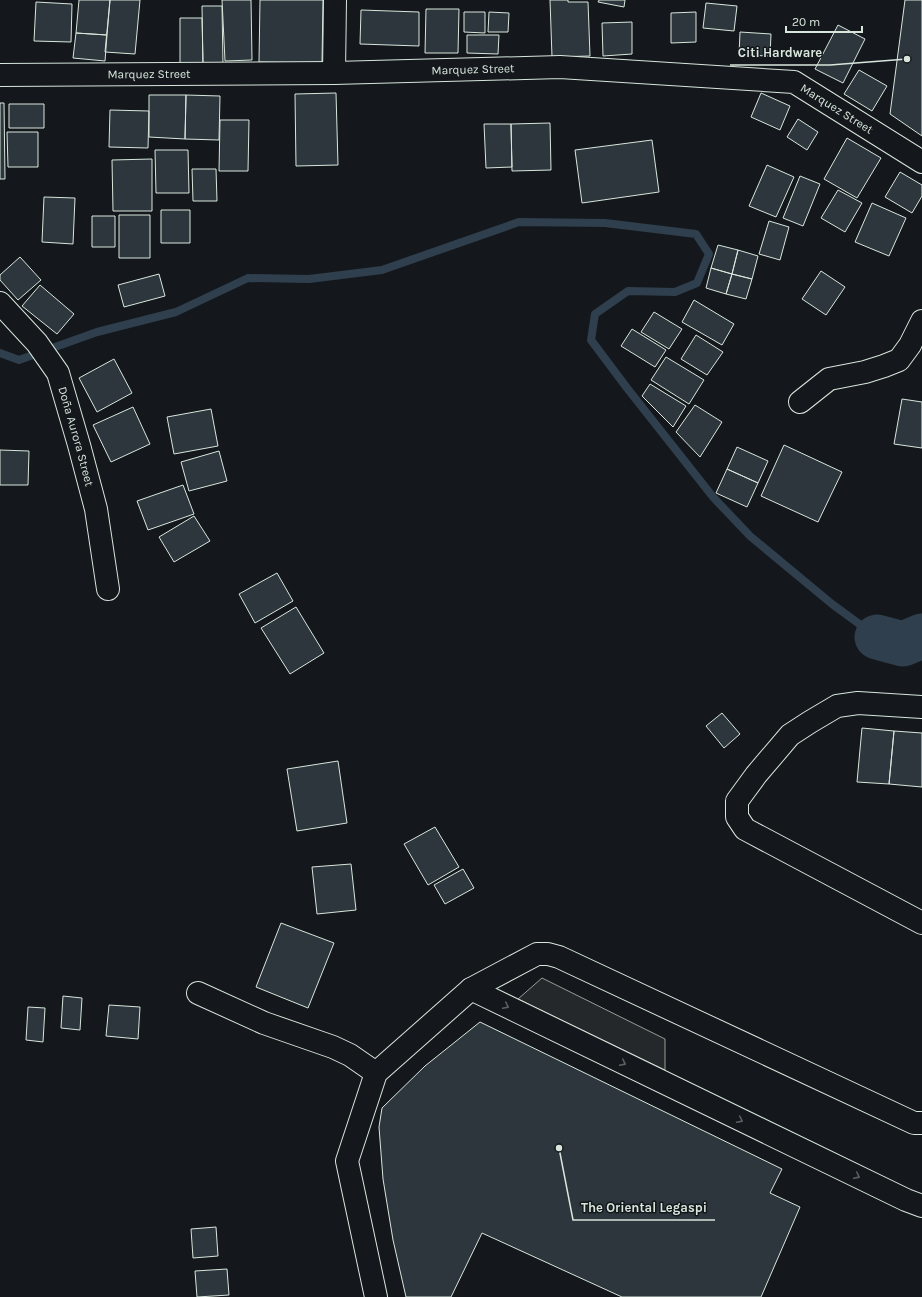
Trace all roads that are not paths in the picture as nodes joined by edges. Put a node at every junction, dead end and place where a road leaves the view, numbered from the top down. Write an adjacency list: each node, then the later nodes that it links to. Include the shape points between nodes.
1 (335, 0): 2 (street)
2 (334, 73): 3 (street, Marquez Street); 4 (street, Marquez Street, via 560,67 794,82)
3 (0, 76)
4 (922, 162)
5 (0, 302): 8 (street, Doña Aurora Street, via 37,343 58,373 96,509)
6 (922, 321): 7 (street, via 899,360 871,370 829,379)
7 (800, 402)
8 (108, 590)
9 (922, 707): 10 (street, via 858,703 837,706 810,722 790,736 751,781 737,800 737,817 745,829)
10 (922, 924)
11 (471, 989): 13 (street); 14 (street, via 537,954 559,957 914,1123); 15 (street, one-way to 15)
12 (198, 993): 13 (street, via 264,1023 333,1047)
13 (376, 1073): 16 (street, via 347,1161)
14 (922, 1123)
15 (922, 1206)
16 (376, 1297)

